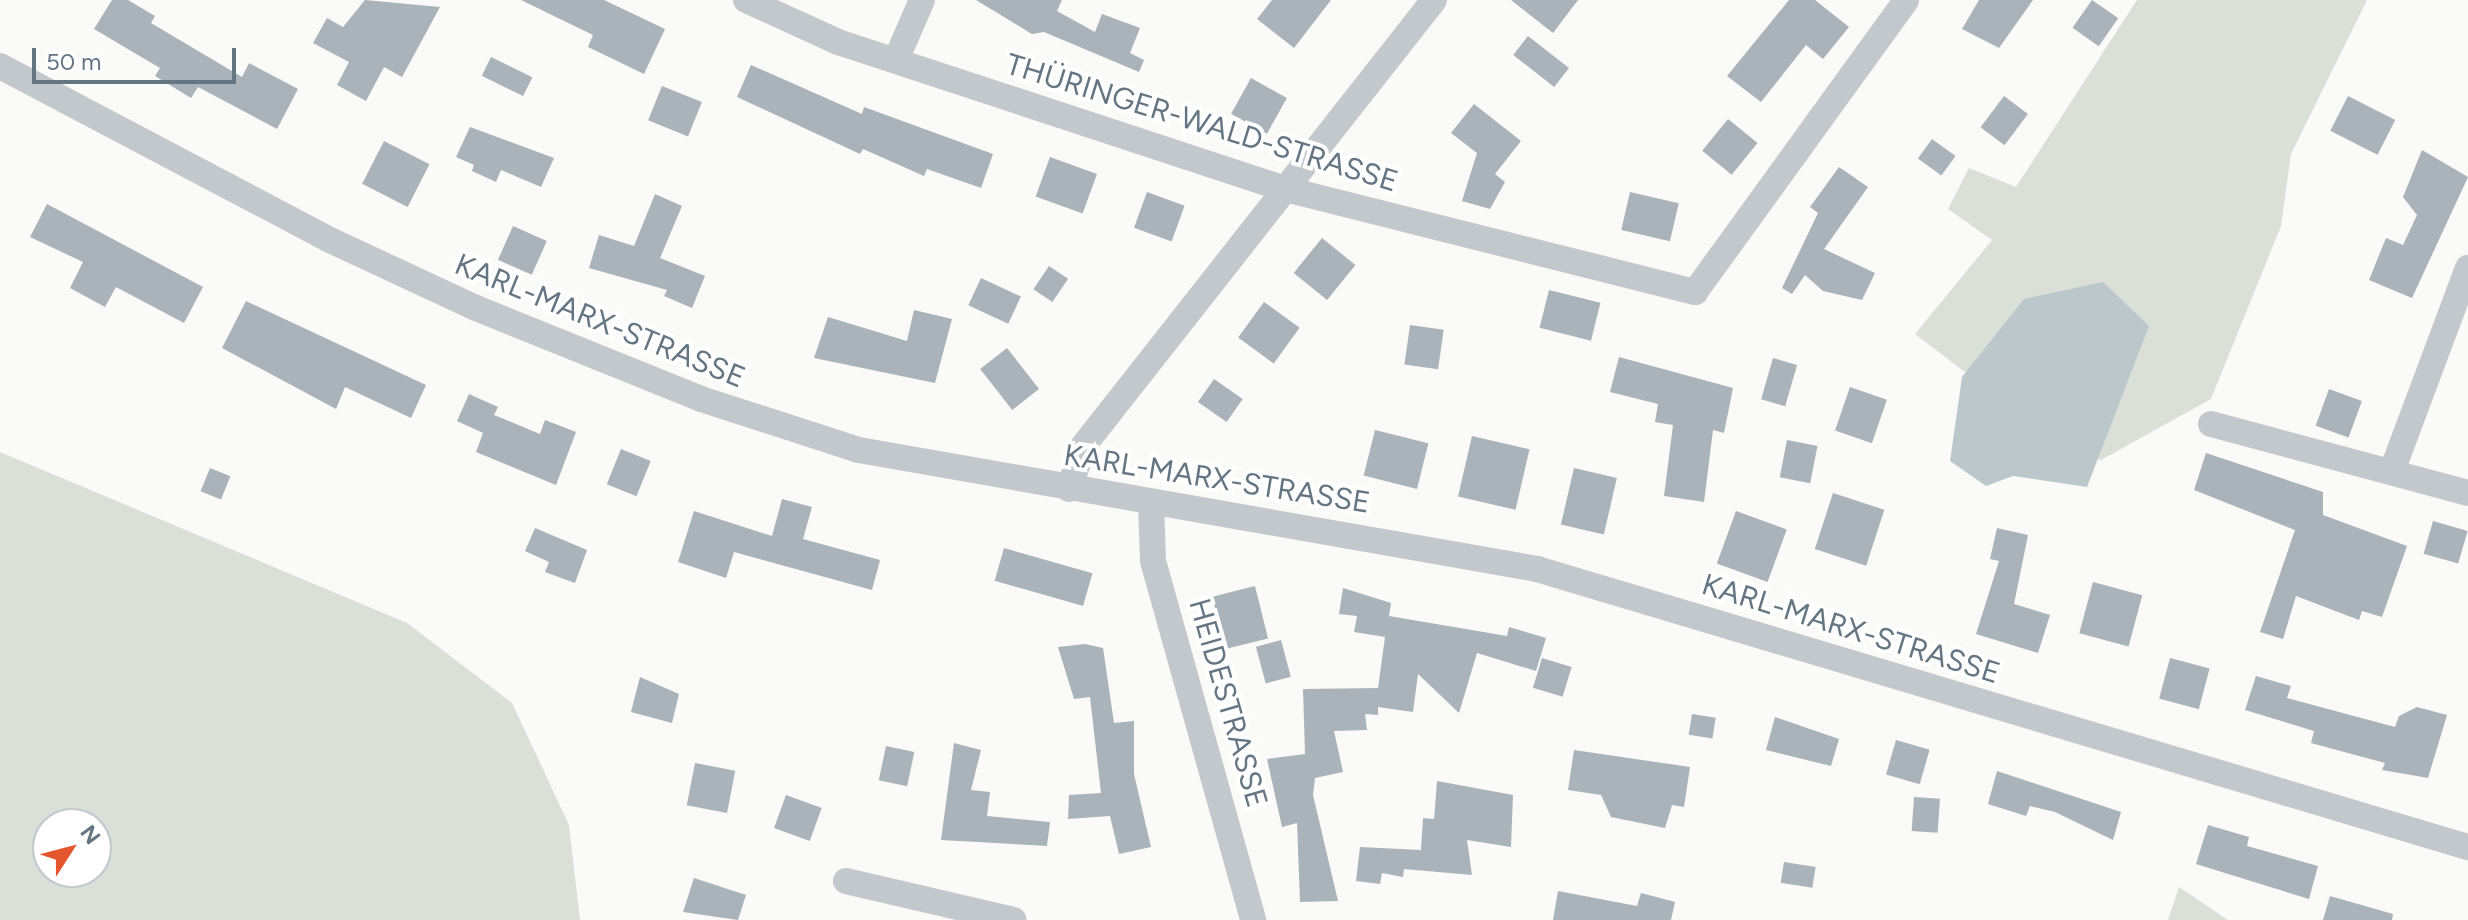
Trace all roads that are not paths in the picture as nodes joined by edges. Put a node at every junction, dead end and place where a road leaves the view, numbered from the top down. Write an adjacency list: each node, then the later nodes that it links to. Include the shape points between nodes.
1 (746, 0): 5 (street, THÜRINGER-WALD-STRASSE)
2 (922, 0): 5 (street)
3 (1434, 0): 7 (street)
4 (1906, 0): 7 (street, THÜRINGER-WALD-STRASSE, via 1695,292)
5 (896, 60): 7 (street, THÜRINGER-WALD-STRASSE)
6 (0, 66): 11 (street, KARL-MARX-STRASSE, via 330,240 559,344 859,450)
7 (1285, 189): 11 (street, via 1084,445)
8 (2468, 268): 10 (street)
9 (2211, 424): 10 (street)
10 (2392, 471): 12 (street)
11 (1069, 489): 13 (street, KARL-MARX-STRASSE)
12 (2468, 493)
13 (1151, 503): 14 (street, KARL-MARX-STRASSE, via 1395,538 1537,569); 17 (street, HEIDESTRASSE, via 1153,561)
14 (2468, 847)
15 (846, 881): 16 (street)
16 (1014, 920)
17 (1253, 920)

